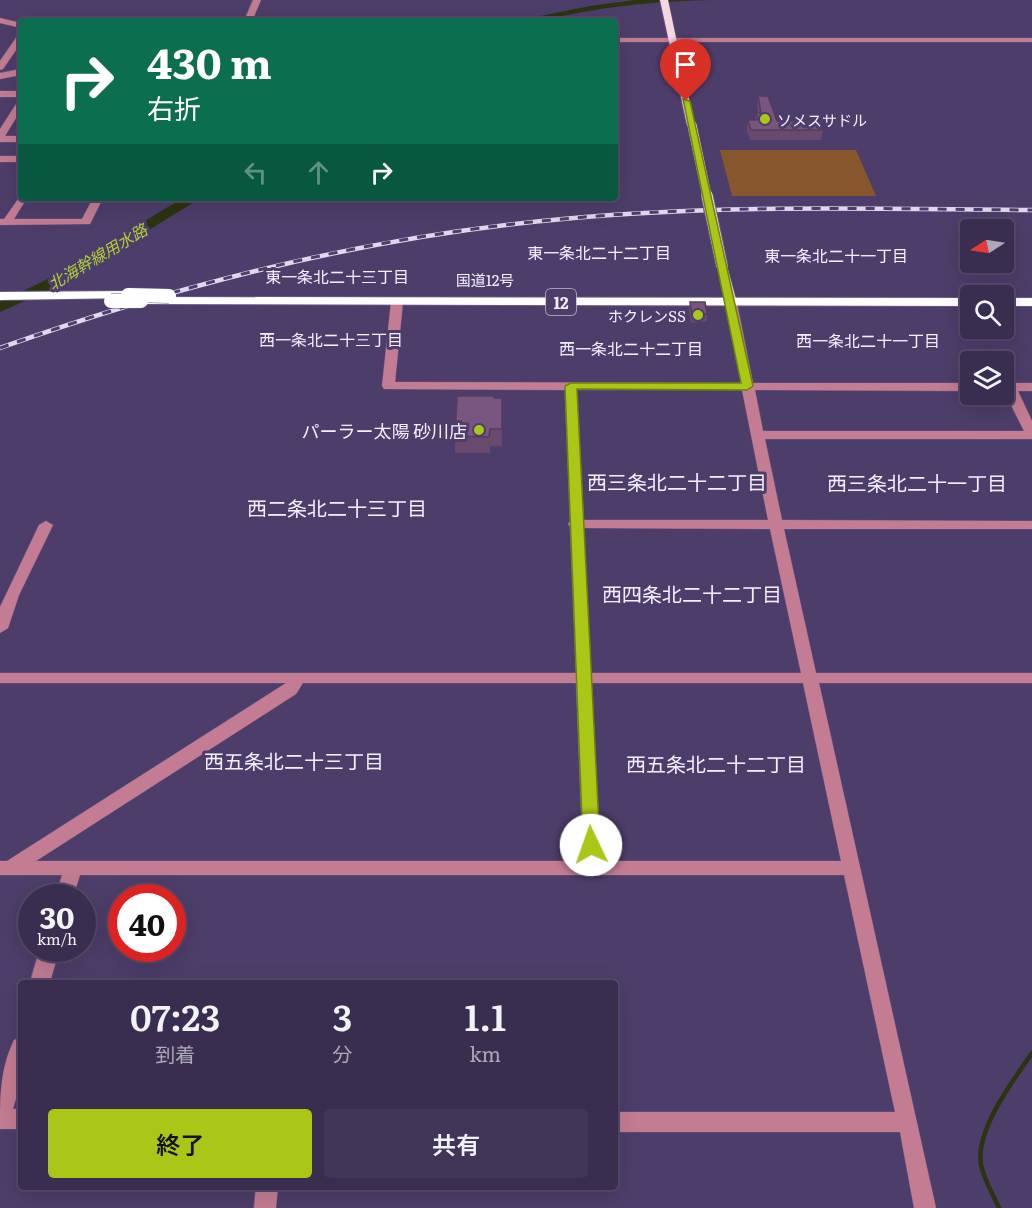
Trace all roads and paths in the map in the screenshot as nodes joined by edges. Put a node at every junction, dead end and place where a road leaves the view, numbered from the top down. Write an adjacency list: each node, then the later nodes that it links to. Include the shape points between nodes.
1 (256, 0): 3 (street)
2 (664, 2): 7 (main road)
3 (249, 18)
4 (0, 20): 5 (street)
5 (18, 26)
6 (618, 40): 7 (street)
7 (672, 40): 8 (street); 29 (main road, bridge)
8 (1032, 40)
9 (18, 43): 10 (street)
10 (5, 54): 11 (street)
11 (0, 67)
12 (18, 73): 13 (street)
13 (0, 76)
14 (0, 94): 15 (street)
15 (18, 94)
16 (18, 108): 17 (street)
17 (0, 138): 18 (street)
18 (18, 139)
19 (0, 159): 20 (street)
20 (18, 159)
21 (20, 201): 23 (street)
22 (96, 201): 23 (street, via 86,222)
23 (4, 222)
24 (0, 296): 28 (highway, 国道12号 / 12)
25 (960, 297): 29 (highway, 国道12号 / 12)
26 (1014, 297): 27 (highway)
27 (1032, 297)
28 (46, 299): 29 (highway, 国道12号 / 12, bridge, via 128,295); 30 (highway, 国道12号 / 12); 31 (highway, 国道12号 / 12, bridge)
29 (730, 299): 31 (highway, 国道12号 / 12); 32 (highway, 国道12号 / 12); 36 (street)
30 (0, 301)
31 (397, 302): 35 (street, via 388,386)
32 (960, 302)
33 (1014, 302): 34 (highway)
34 (1032, 303)
35 (571, 386): 36 (street); 43 (street)
36 (747, 386): 37 (street); 41 (street)
37 (960, 387)
38 (1014, 387): 39 (street)
39 (1032, 387)
40 (1014, 400): 42 (street)
41 (757, 435): 42 (street); 46 (street)
42 (1032, 435)
43 (575, 524): 46 (street); 50 (street)
44 (46, 525): 47 (street)
45 (1032, 525): 46 (street)
46 (776, 526): 51 (street)
47 (0, 628)
48 (299, 677): 49 (street); 50 (street); 53 (street, via 290,690)
49 (0, 678)
50 (584, 678): 51 (street); 55 (street)
51 (810, 678): 52 (street); 56 (street)
52 (1032, 678)
53 (6, 867): 54 (street)
54 (73, 868): 55 (street); 57 (street)
55 (592, 868): 56 (street)
56 (852, 868): 64 (street)
57 (68, 884)
58 (45, 962): 59 (street)
59 (40, 980)
60 (18, 1056): 61 (street)
61 (0, 1118): 62 (street)
62 (18, 1119)
63 (618, 1122): 64 (street)
64 (906, 1122): 67 (street)
65 (267, 1190): 66 (street)
66 (265, 1208)
67 (925, 1208)

